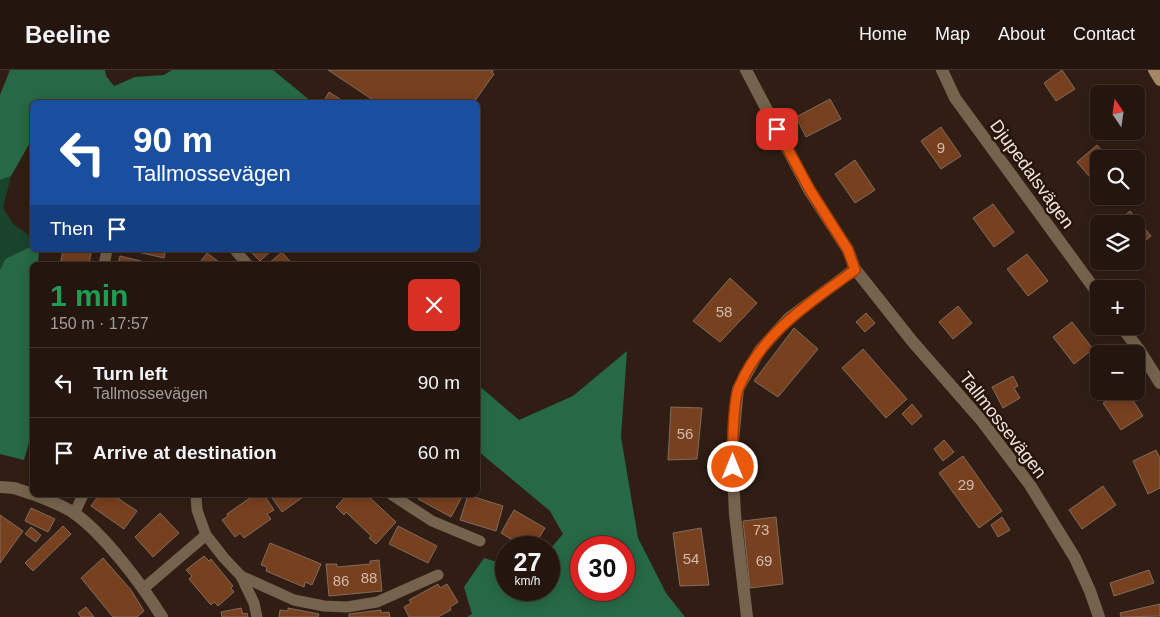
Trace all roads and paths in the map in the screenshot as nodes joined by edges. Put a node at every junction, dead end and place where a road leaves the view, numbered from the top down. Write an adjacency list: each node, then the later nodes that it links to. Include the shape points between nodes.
1 (746, 70): 7 (street, Tallmossevägen, via 810,190 848,250)
2 (942, 70): 8 (street, Djupedalsvägen, via 955,98)
3 (1154, 70): 4 (street)
4 (1160, 80)
5 (237, 252): 6 (lane)
6 (245, 262)
7 (855, 270): 25 (street, via 789,318 760,350 738,389 732,451 735,515); 26 (street, Tallmossevägen, via 981,420 1049,513 1075,558)
8 (1090, 284)
9 (1128, 335): 10 (street)
10 (1160, 384)
11 (0, 487): 12 (street)
12 (30, 494)
13 (38, 497): 17 (street)
14 (82, 497): 17 (lane)
15 (196, 497): 18 (lane)
16 (395, 497): 19 (lane, via 432,521)
17 (74, 514): 22 (street)
18 (206, 535): 21 (lane); 22 (lane)
19 (480, 541)
20 (438, 574): 21 (lane, via 377,602 347,607 294,600)
21 (241, 576): 24 (lane, via 254,602)
22 (144, 588): 23 (street)
23 (162, 617)
24 (257, 617)
25 (747, 617)
26 (1099, 617)

